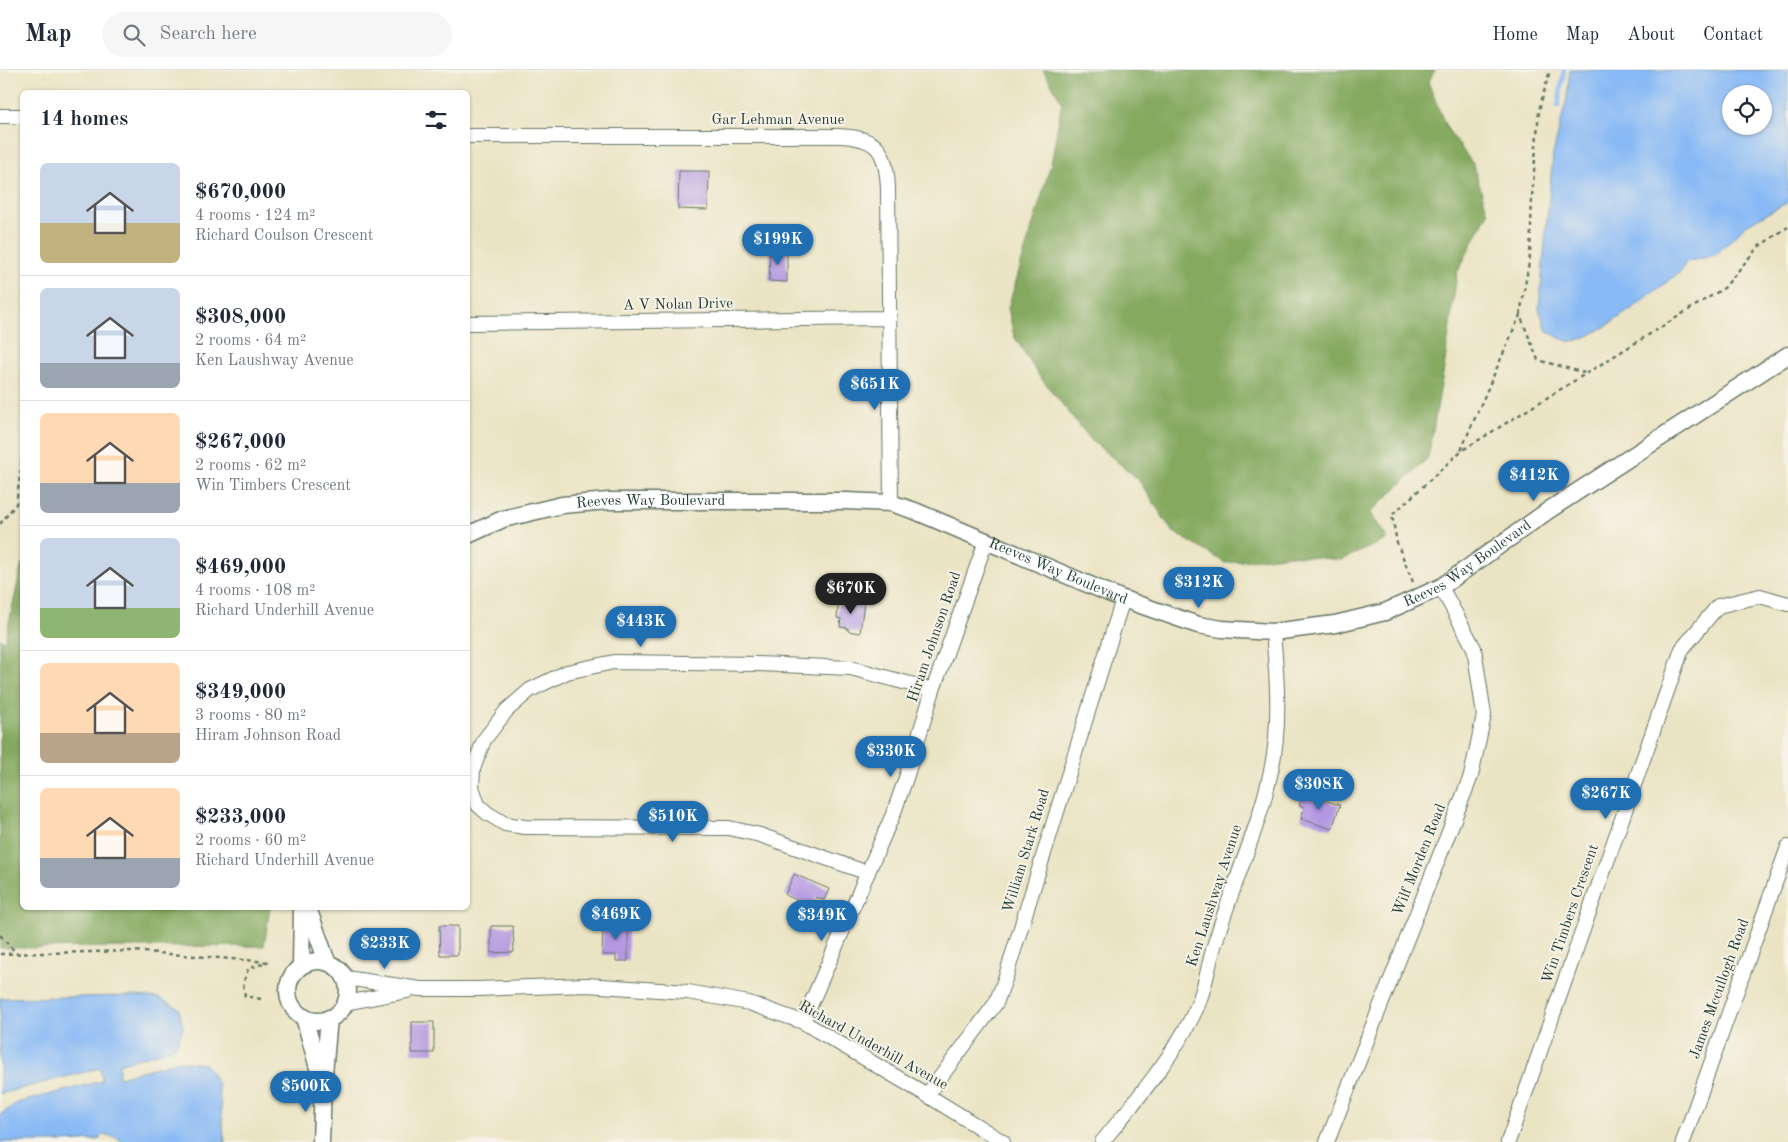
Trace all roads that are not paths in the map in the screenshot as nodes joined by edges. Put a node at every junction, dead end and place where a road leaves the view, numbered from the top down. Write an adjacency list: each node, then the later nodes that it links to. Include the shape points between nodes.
1 (0, 116): 2 (street)
2 (20, 116)
3 (470, 136): 4 (street, Gar Lehman Avenue, via 838,136 868,141 882,154 887,177)
4 (888, 318): 5 (street, A V Nolan Drive); 7 (street, Gar Lehman Avenue)
5 (470, 323)
6 (1788, 355): 10 (street, Reeves Way Boulevard, via 1549,510)
7 (891, 504): 8 (street, Reeves Way Boulevard, via 609,501 562,505 503,519); 9 (street, Reeves Way Boulevard)
8 (470, 534)
9 (986, 541): 11 (street, Reeves Way Boulevard); 14 (street, Hiram Johnson Road)
10 (1441, 587): 13 (street, Reeves Way Boulevard, via 1385,612 1335,624); 32 (street, Wilf Morden Road, via 1474,648 1484,715 1471,776)
11 (1123, 599): 13 (street, Reeves Way Boulevard, via 1198,625); 28 (street, William Stark Road, via 996,1003)
12 (1788, 604): 33 (street, Win Timbers Crescent, via 1760,596 1718,606 1682,649)
13 (1273, 632): 31 (street, Ken Laushway Avenue, via 1278,686 1271,770 1196,1009 1176,1045)
14 (933, 690): 16 (street, Hiram Johnson Road, via 900,795); 16 (street, via 851,668 614,662 566,672 530,690 507,710 484,740 473,769 472,787 478,805 505,824 525,827 729,828 760,835)
15 (1788, 847): 34 (street, James Mccullogh Road)
16 (868, 873): 26 (street, Hiram Johnson Road)
17 (302, 910): 20 (street)
18 (309, 910): 19 (street)
19 (327, 962): 20 (street, via 309,962); 21 (street)
20 (301, 966): 24 (street, via 294,974 288,992 296,1010)
21 (346, 978): 22 (street, Richard Underhill Avenue); 23 (street)
22 (420, 989): 23 (street, Richard Underhill Avenue); 26 (street, Richard Underhill Avenue, via 586,985 688,992 749,1003)
23 (346, 1003): 25 (street)
24 (304, 1017): 25 (street); 27 (street)
25 (329, 1018): 27 (street)
26 (803, 1022): 28 (street, Richard Underhill Avenue)
27 (323, 1085): 29 (street)
28 (927, 1094): 30 (street, Richard Underhill Avenue)
29 (321, 1142)
30 (1003, 1142)
31 (1102, 1142)
32 (1327, 1142)
33 (1508, 1142)
34 (1682, 1142)

